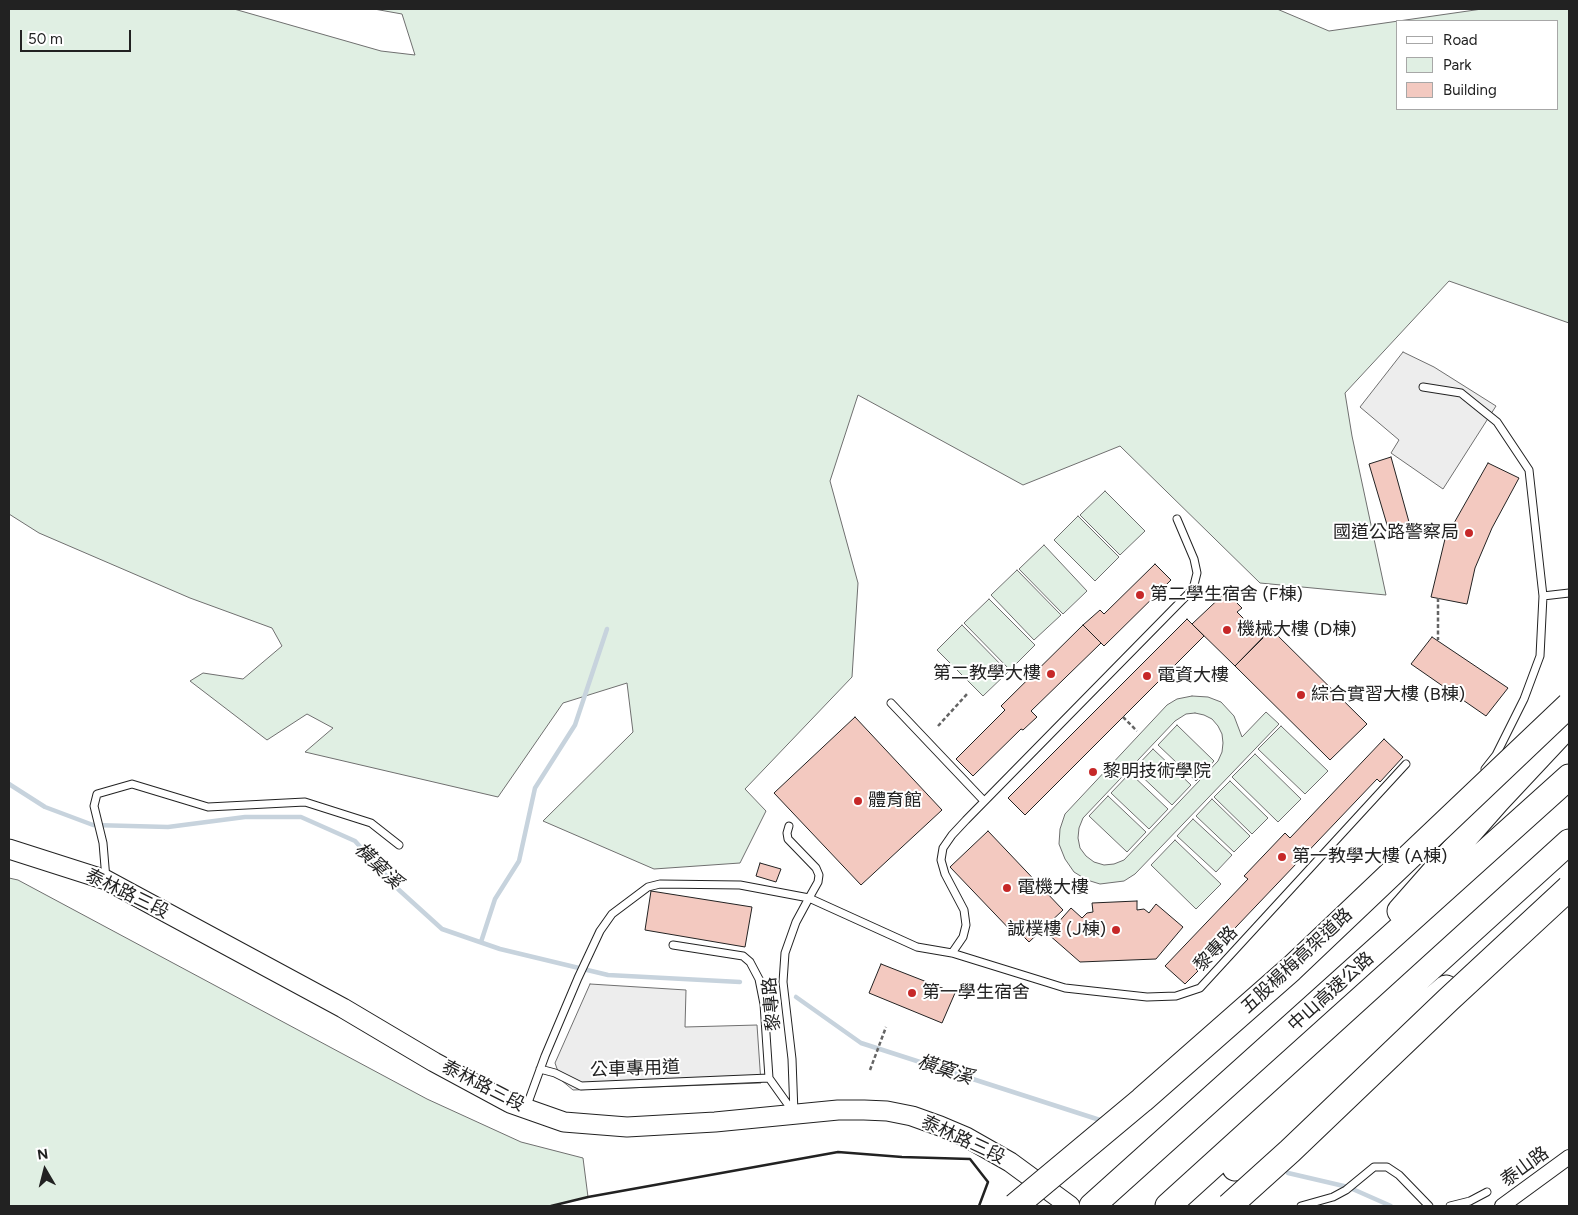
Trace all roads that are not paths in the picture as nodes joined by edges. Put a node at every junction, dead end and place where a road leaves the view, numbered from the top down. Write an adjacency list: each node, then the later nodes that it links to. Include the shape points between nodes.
1 (1423, 386): 4 (lane, via 1461,393 1497,422 1529,470)
2 (1177, 519): 12 (lane, via 1194,559 1197,574 1193,589)
3 (1569, 593): 4 (lane)
4 (1543, 596): 9 (lane, via 1540,656 1524,699 1496,755)
5 (891, 702): 12 (lane)
6 (1569, 705): 32 (highway, 五股楊梅高架道路, bridge, via 1291,969)
7 (1569, 724): 23 (highway)
8 (1406, 764): 22 (lane, 黎專路, via 1200,988 1176,996 1147,997 1065,988)
9 (1480, 775)
10 (1569, 777): 23 (highway, 中山高速公路)
11 (1462, 795): 30 (lane, via 1434,827 1293,962)
12 (984, 802): 22 (lane, via 943,848 941,860 945,874 964,910 966,925 963,937)
13 (789, 826): 19 (lane, 黎專路, via 788,839 819,875)
14 (1569, 842): 35 (highway)
15 (399, 845): 17 (lane, via 371,823 305,802 208,807 132,784 97,794 94,806 103,843)
16 (9, 849): 17 (main road, 泰林路三段)
17 (106, 880): 26 (main road, 泰林路三段, via 343,1008 434,1062)
18 (1569, 889): 28 (highway, via 1426,1004); 37 (highway, bridge)
19 (809, 898): 22 (lane, 黎專路, via 917,947); 24 (lane, 黎專路, via 740,885 660,884 648,887 612,914 600,931); 27 (lane, 黎專路, via 796,922 786,953 783,982 792,1059)
20 (1569, 902): 28 (highway, via 1450,991)
21 (673, 945): 25 (lane, via 743,956 750,962 759,979 764,1004)
22 (952, 953)
23 (1321, 1002): 34 (highway, 中山高速公路)
24 (540, 1069): 25 (lane, 公車專用道, via 581,1086); 26 (lane)
25 (768, 1078): 27 (lane)
26 (526, 1109): 27 (main road, 泰林路三段, via 564,1122 627,1127)
27 (794, 1114): 30 (main road, 泰林路三段, via 864,1110 912,1116 990,1150)
28 (1285, 1124): 36 (highway)
29 (1569, 1157): 41 (street, 泰山路)
30 (1038, 1182): 33 (main road, 泰林路三段)
31 (1487, 1192): 40 (lane)
32 (1015, 1206)
33 (1070, 1206)
34 (1092, 1206)
35 (1168, 1206)
36 (1192, 1206)
37 (1229, 1206)
38 (1301, 1206): 39 (lane, via 1333,1197 1374,1167 1387,1167 1399,1175)
39 (1429, 1206)
40 (1450, 1206)
41 (1502, 1206)

